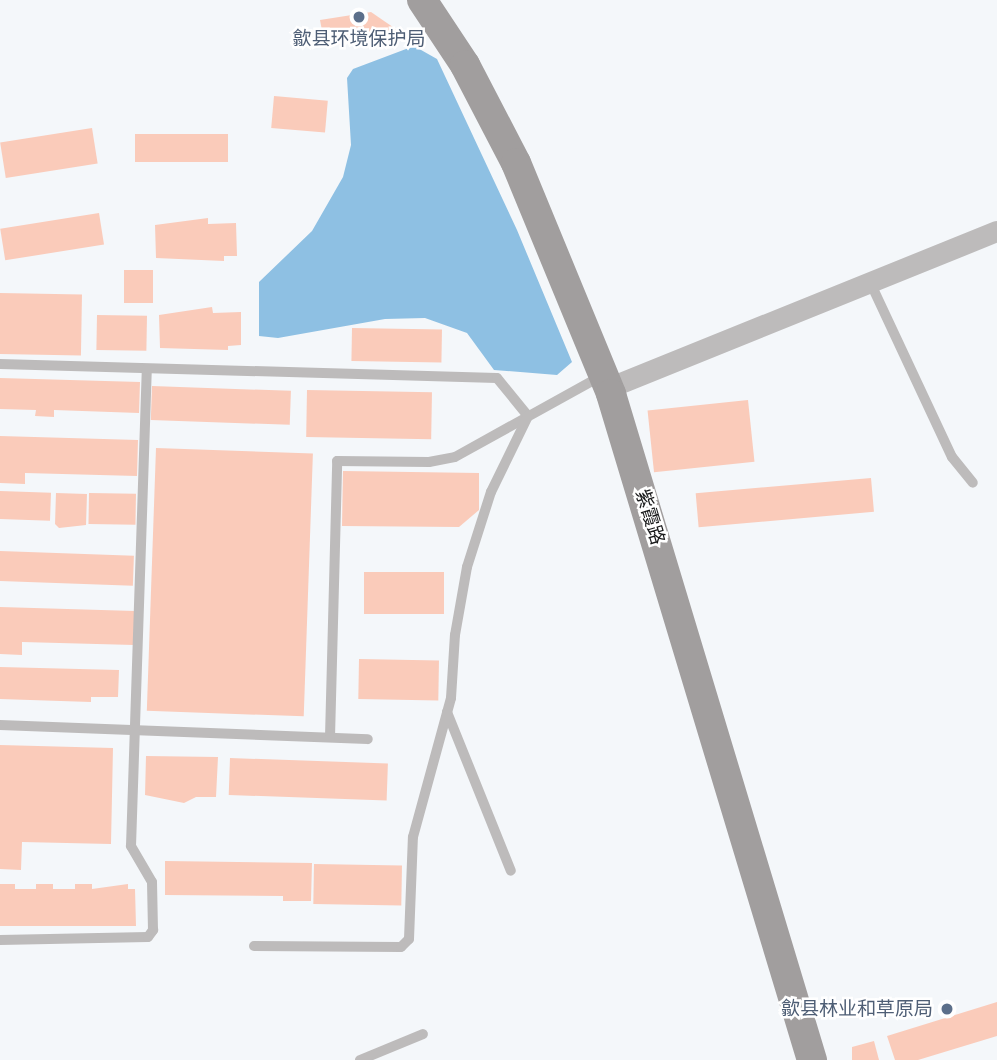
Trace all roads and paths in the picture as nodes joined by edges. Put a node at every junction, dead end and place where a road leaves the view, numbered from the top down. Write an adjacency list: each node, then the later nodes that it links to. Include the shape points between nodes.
1 (422, 0): 6 (street, 紫霞路, via 498,126 550,239)
2 (997, 231): 3 (street)
3 (870, 282): 6 (street); 8 (lane, via 952,457)
4 (0, 364): 5 (lane)
5 (147, 369): 7 (lane, via 497,378); 11 (lane)
6 (606, 382): 7 (lane); 19 (street, 紫霞路)
7 (528, 416): 9 (lane, via 491,492 467,567); 12 (lane, via 479,447 442,461 337,461)
8 (973, 483)
9 (447, 712): 14 (lane); 16 (lane, via 413,837 409,939 401,947)
10 (0, 725): 11 (lane)
11 (133, 730): 12 (lane); 15 (lane, via 131,846 152,881 153,930 148,937)
12 (330, 737): 13 (lane)
13 (368, 739)
14 (511, 871)
15 (0, 940)
16 (254, 946)
17 (424, 1034): 18 (lane)
18 (360, 1060)
19 (812, 1060)

